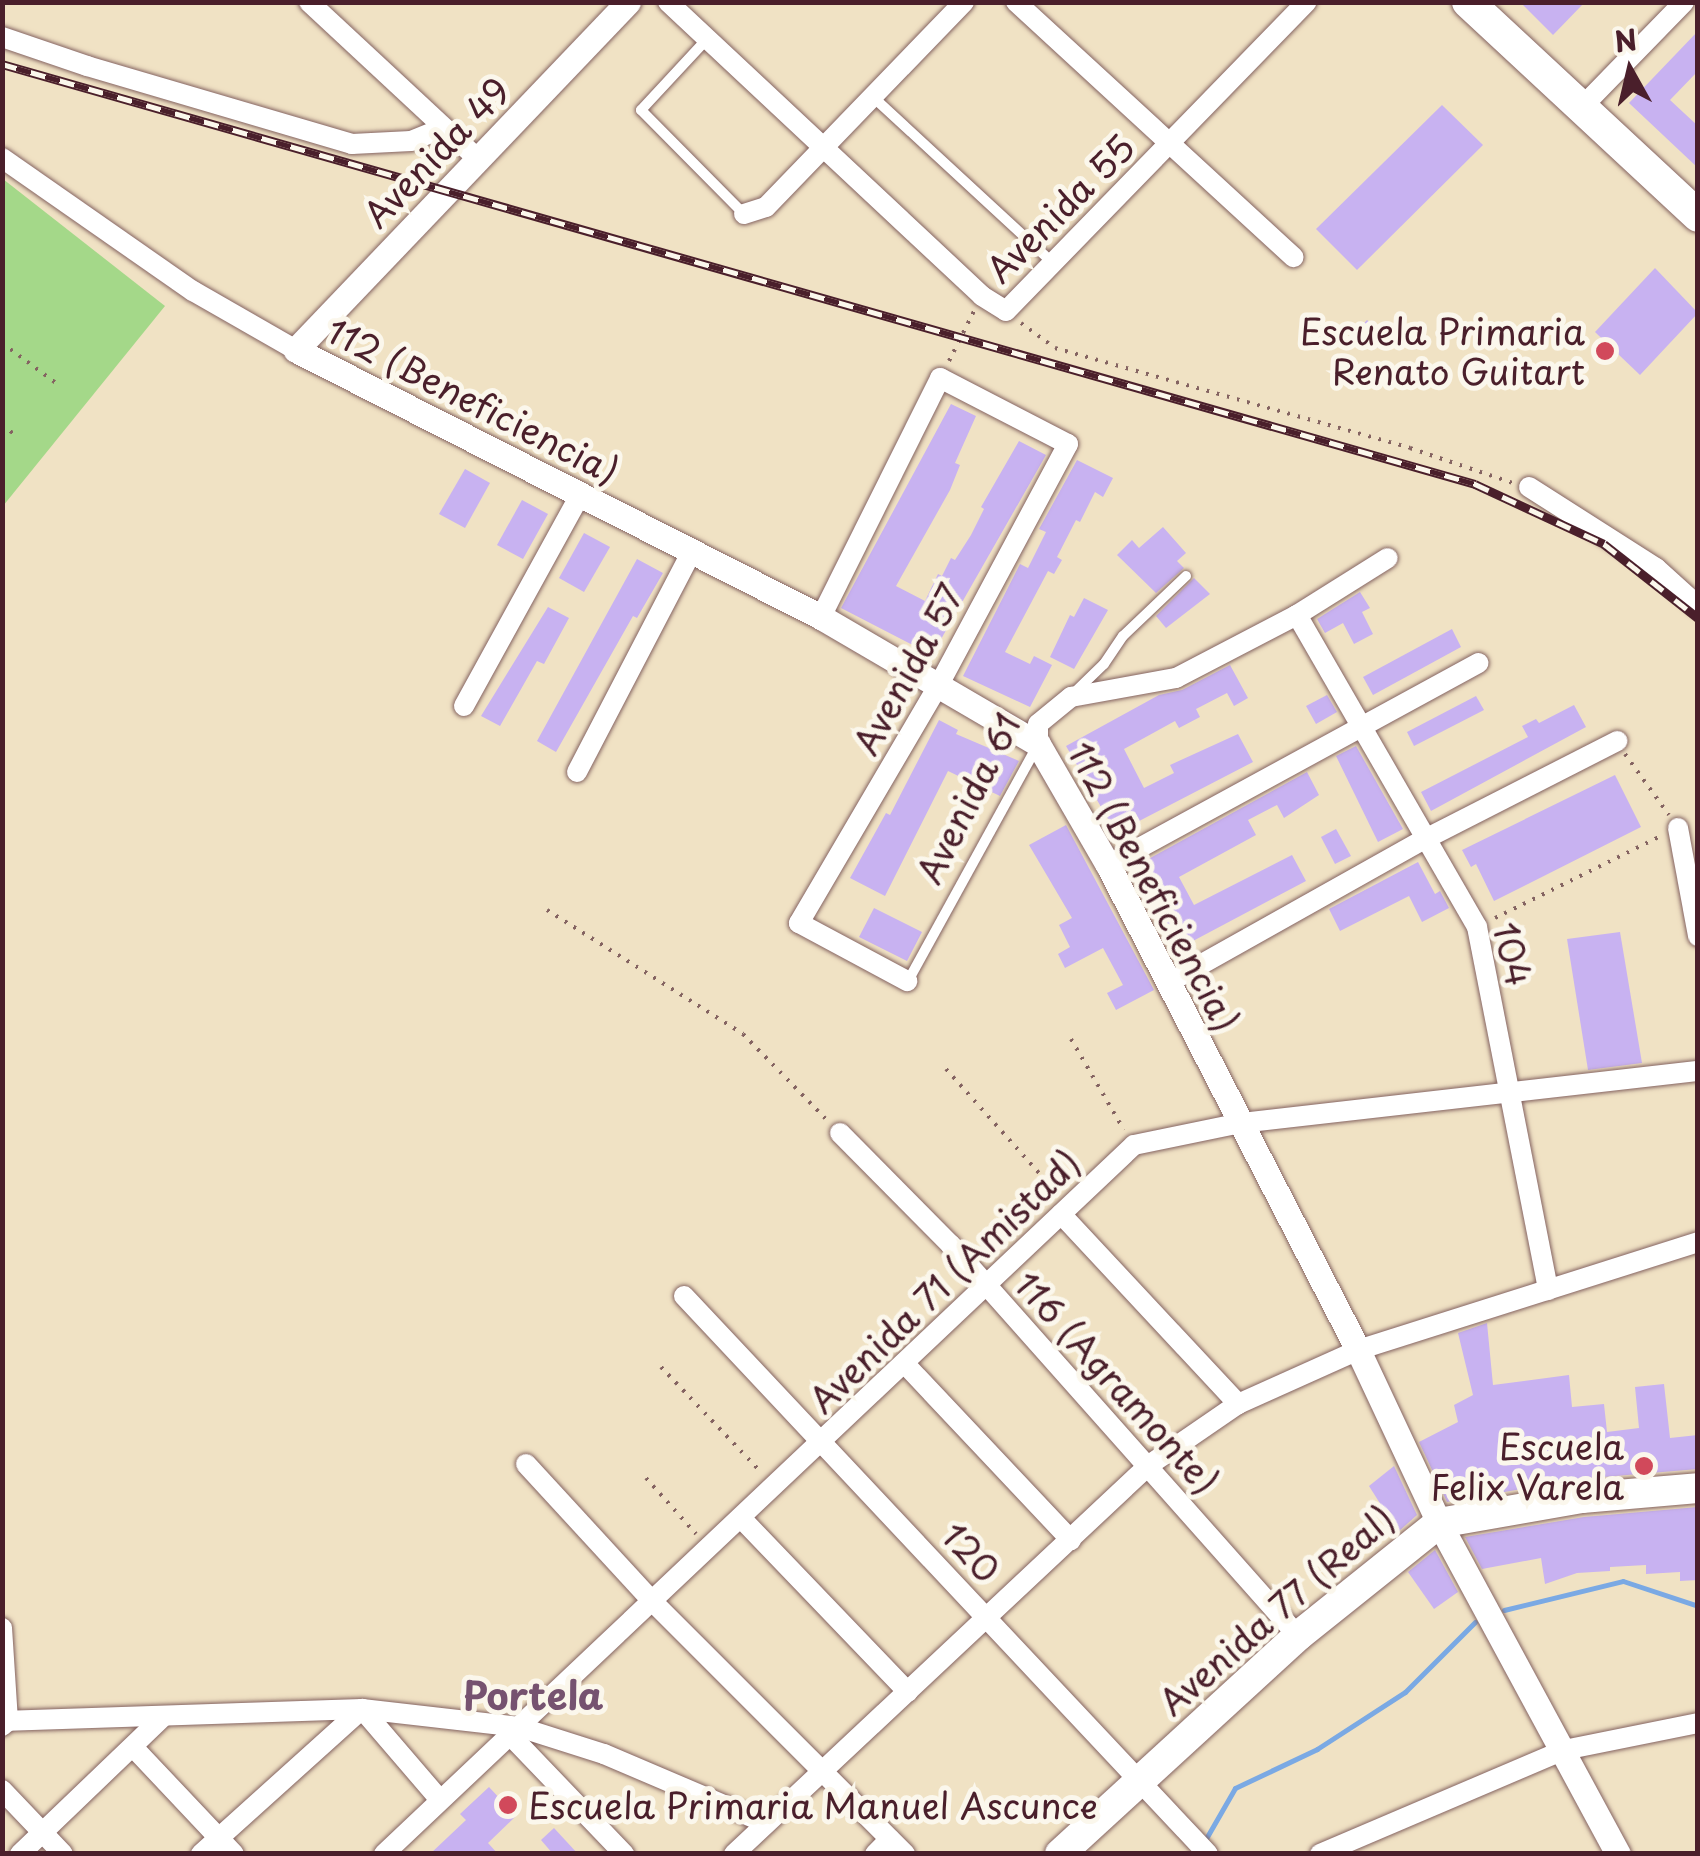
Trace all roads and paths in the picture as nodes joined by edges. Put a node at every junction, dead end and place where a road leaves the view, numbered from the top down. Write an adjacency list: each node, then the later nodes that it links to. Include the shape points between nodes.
1 (309, 2): 13 (street)
2 (628, 2): 17 (street, Avenida 49)
3 (668, 2): 10 (street)
4 (964, 2): 11 (street)
5 (1016, 2): 14 (street)
6 (1306, 2): 14 (street, Avenida 55)
7 (1468, 2): 12 (main road)
8 (1684, 2): 12 (street)
9 (2, 37): 13 (street, via 352,144 412,142)
10 (707, 39): 15 (street); 18 (lane, via 641,110)
11 (872, 96): 15 (street); 21 (lane)
12 (1580, 110): 19 (main road)
13 (442, 129): 17 (street)
14 (1169, 145): 20 (street); 21 (street, Avenida 55)
15 (822, 146): 18 (street, via 766,206); 22 (street)
16 (2, 158): 25 (street, 112 (Beneficiencia), via 192,291)
17 (478, 159): 25 (street, Avenida 49)
18 (744, 214)
19 (1698, 216)
20 (1293, 257)
21 (1053, 263): 23 (street, Avenida 55)
22 (982, 296): 23 (street, Avenida 55); 26 (path, Avenida 55)
23 (1006, 311): 30 (path, via 1054,348)
24 (2, 343): 27 (path)
25 (296, 350): 31 (street, 112 (Beneficiencia))
26 (940, 378): 37 (street); 39 (street, Avenida 57, via 1068,444)
27 (60, 386)
28 (2, 425): 29 (path)
29 (14, 434)
30 (1529, 488): 35 (street, via 1656,568)
31 (581, 494): 32 (street, 112 (Beneficiencia)); 41 (street)
32 (692, 552): 37 (street, 112 (Beneficiencia)); 45 (street)
33 (1388, 558): 36 (street, Avenida 61)
34 (1186, 576): 40 (lane)
35 (1698, 606)
36 (1297, 615): 40 (street, Avenida 61, via 1176,678); 42 (street, 104)
37 (821, 618): 39 (street, 112 (Beneficiencia))
38 (1478, 664): 42 (street)
39 (938, 686): 44 (street, 112 (Beneficiencia)); 52 (street, Avenida 57, via 799,923)
40 (1071, 696): 44 (street, Avenida 61, via 1038,724)
41 (464, 706)
42 (1362, 726): 47 (street, 104); 48 (street)
43 (1616, 741): 46 (path); 47 (street)
44 (1038, 744): 48 (street, 112 (Beneficiencia)); 52 (lane, Avenida 61)
45 (577, 772)
46 (1678, 828): 50 (path); 51 (street)
47 (1425, 839): 50 (street, 104); 53 (street)
48 (1108, 864): 53 (street, 112 (Beneficiencia))
49 (547, 910): 59 (path, via 743,1034)
50 (1477, 927): 57 (street, 104)
51 (1698, 936)
52 (907, 982)
53 (1168, 983): 58 (street, 112 (Beneficiencia))
54 (1071, 1039): 60 (path)
55 (946, 1069): 61 (path)
56 (1698, 1071): 57 (street)
57 (1509, 1094): 58 (street); 64 (street, 104)
58 (1241, 1123): 60 (street); 66 (street, 112 (Beneficiencia))
59 (840, 1133): 63 (street, 116 (Agramonte))
60 (1134, 1146): 61 (street, Avenida 71 (Amistad))
61 (1065, 1211): 63 (street, Avenida 71 (Amistad)); 69 (street)
62 (1698, 1242): 64 (street)
63 (988, 1286): 67 (street, Avenida 71 (Amistad)); 72 (street, 116 (Agramonte))
64 (1548, 1290): 66 (street)
65 (684, 1296): 70 (street, 120)
66 (1358, 1350): 69 (street); 77 (street, 112 (Beneficiencia))
67 (905, 1364): 70 (street, Avenida 71 (Amistad)); 78 (street)
68 (660, 1367): 74 (path)
69 (1238, 1404): 72 (street)
70 (823, 1441): 74 (street, Avenida 71 (Amistad)); 81 (street, 120)
71 (526, 1464): 80 (street)
72 (1149, 1465): 78 (street); 83 (street, 116 (Agramonte))
73 (646, 1478): 79 (path)
74 (774, 1487): 76 (street, Avenida 71 (Amistad))
75 (1698, 1488): 77 (main road, Avenida 77 (Real), via 1582,1498)
76 (741, 1518): 79 (street, Avenida 71 (Amistad)); 84 (street)
77 (1439, 1522): 83 (main road, Avenida 77 (Real)); 91 (street, 112 (Beneficiencia))
78 (1071, 1540): 81 (street)
79 (709, 1548): 80 (street, Avenida 71 (Amistad))
80 (652, 1602): 89 (street, Avenida 71 (Amistad)); 92 (street)
81 (988, 1617): 84 (street); 93 (street, 120)
82 (2, 1628): 87 (street)
83 (1298, 1636): 93 (main road, Avenida 77 (Real))
84 (908, 1692): 92 (street)
85 (362, 1709): 86 (street); 89 (street); 95 (street); 98 (street)
86 (162, 1718): 87 (street); 90 (street)
87 (4, 1723)
88 (1698, 1723): 91 (street)
89 (514, 1731): 95 (street, Avenida 71 (Amistad)); 96 (street, via 604,1754); 105 (street)
90 (132, 1747): 97 (street); 98 (street)
91 (1564, 1750): 109 (street); 110 (street, 112 (Beneficiencia))
92 (824, 1770): 96 (street); 99 (street)
93 (1140, 1778): 107 (main road, Avenida 77 (Real)); 108 (street, 120)
94 (2, 1790): 97 (street)
95 (440, 1800): 100 (street, Avenida 71 (Amistad))
96 (766, 1823): 106 (street)
97 (42, 1832): 101 (street); 102 (street)
98 (220, 1837): 103 (street); 104 (street)
99 (890, 1849)
100 (385, 1853)
101 (20, 1854)
102 (63, 1854)
103 (200, 1854)
104 (234, 1854)
105 (624, 1854)
106 (734, 1854)
107 (1060, 1854)
108 (1208, 1854)
109 (1320, 1854)
110 (1618, 1854)

